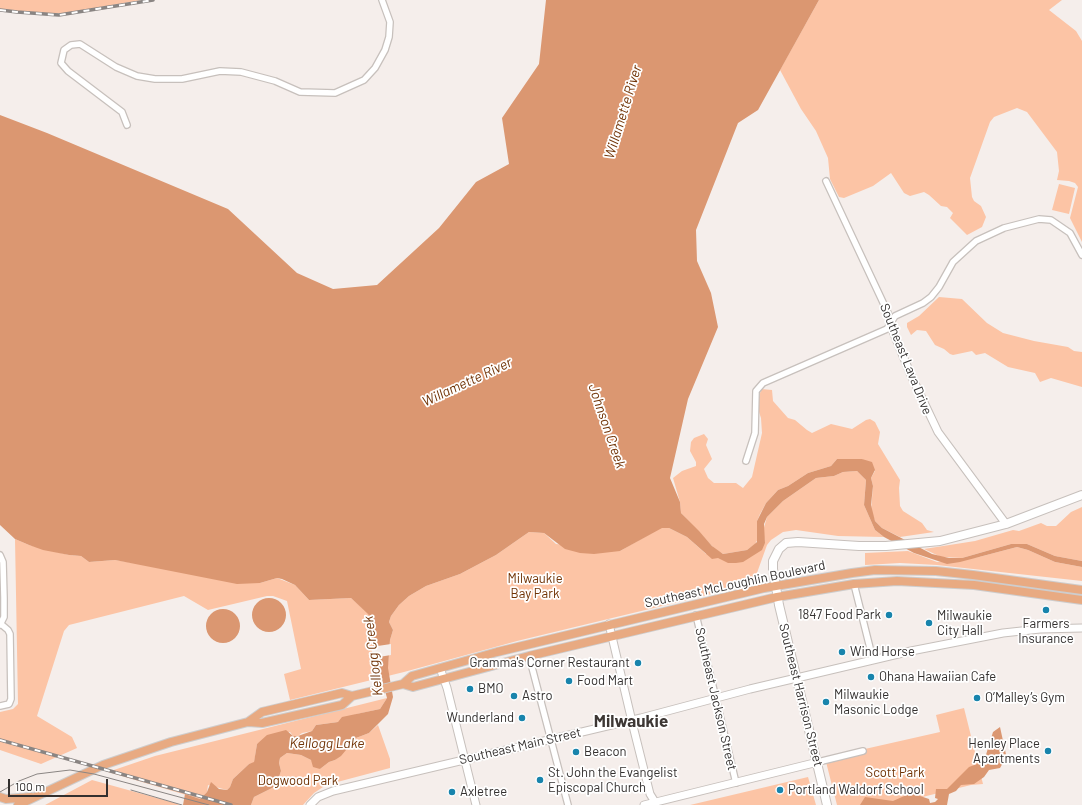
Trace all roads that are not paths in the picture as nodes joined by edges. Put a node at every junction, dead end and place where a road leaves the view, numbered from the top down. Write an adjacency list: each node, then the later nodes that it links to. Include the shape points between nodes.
1 (382, 0): 2 (street, via 390,22 385,50 375,68 364,80 335,93 300,92 275,80 241,72 220,71 182,79 137,76 116,67 80,44 71,44 64,50 61,63 122,112)
2 (127, 124)
3 (826, 181): 5 (street, Southeast Lava Drive, via 888,313)
4 (1082, 255): 5 (street, via 1070,233 1051,220 1039,219 1004,228 987,235 964,251 953,262 931,297 895,316)
5 (890, 324): 6 (street, via 887,329 763,383 756,391 755,433); 8 (street, Southeast Lava Drive, via 938,432)
6 (746, 461)
7 (1082, 495): 8 (main road)
8 (1006, 524): 11 (main road, Southeast Harrison Street, via 924,543 872,546 786,543 779,549 773,561)
9 (1, 556): 17 (street, via 4,617)
10 (854, 584): 13 (main road, Southeast McLoughlin Boulevard); 14 (main road, Southeast McLoughlin Boulevard, via 897,581 947,583 1019,590); 21 (street)
11 (775, 585): 12 (main road, Southeast McLoughlin Boulevard, via 852,573 904,570 973,575); 13 (main road, Southeast Harrison Street); 16 (main road, Southeast McLoughlin Boulevard)
12 (1082, 590)
13 (777, 597): 15 (main road, Southeast McLoughlin Boulevard); 23 (main road, Southeast Harrison Street)
14 (1082, 600)
15 (696, 615): 19 (main road, Southeast McLoughlin Boulevard); 28 (street, Southeast Jackson Street)
16 (609, 624): 19 (street); 22 (main road, Southeast McLoughlin Boulevard)
17 (0, 625): 29 (street, via 10,634 11,700 9,704)
18 (1082, 628): 21 (street, Southeast Main Street, via 1040,629 982,636)
19 (612, 636): 20 (main road, Southeast McLoughlin Boulevard); 31 (street)
20 (529, 656): 24 (main road, Southeast McLoughlin Boulevard); 33 (street)
21 (873, 660): 23 (street, Southeast Main Street)
22 (440, 668): 24 (street); 25 (main road, Southeast McLoughlin Boulevard, via 412,676)
23 (797, 678): 28 (street, Southeast Main Street); 36 (main road, Southeast Harrison Street)
24 (444, 679): 25 (main road, Southeast McLoughlin Boulevard, via 413,687); 35 (street)
25 (403, 684): 27 (main road, Southeast McLoughlin Boulevard)
26 (332, 695): 27 (main road, Southeast McLoughlin Boulevard, via 342,693); 30 (main road, via 329,702 315,706); 32 (main road, Southeast McLoughlin Boulevard, via 262,712)
27 (352, 696): 30 (main road, Southeast McLoughlin Boulevard, via 342,705)
28 (716, 698): 31 (street, Southeast Main Street); 37 (street, Southeast Jackson Street)
29 (0, 706)
30 (310, 712): 32 (main road, Southeast McLoughlin Boulevard, via 262,723)
31 (632, 720): 33 (street, Southeast Main Street); 41 (street, via 650,794)
32 (248, 722): 38 (main road, Southeast McLoughlin Boulevard, via 127,756)
33 (551, 739): 35 (street, Southeast Main Street); 44 (street)
34 (863, 751): 36 (street)
35 (464, 759): 40 (street, Southeast Main Street, via 328,792); 43 (street)
36 (818, 762): 37 (street); 46 (main road, Southeast Harrison Street)
37 (736, 783): 41 (street)
38 (34, 796): 39 (main road, via 6,799); 42 (main road, Southeast McLoughlin Boulevard)
39 (0, 797)
40 (311, 803)
41 (656, 804): 45 (street)
42 (18, 805)
43 (476, 805)
44 (568, 805)
45 (644, 805)
46 (827, 805)

